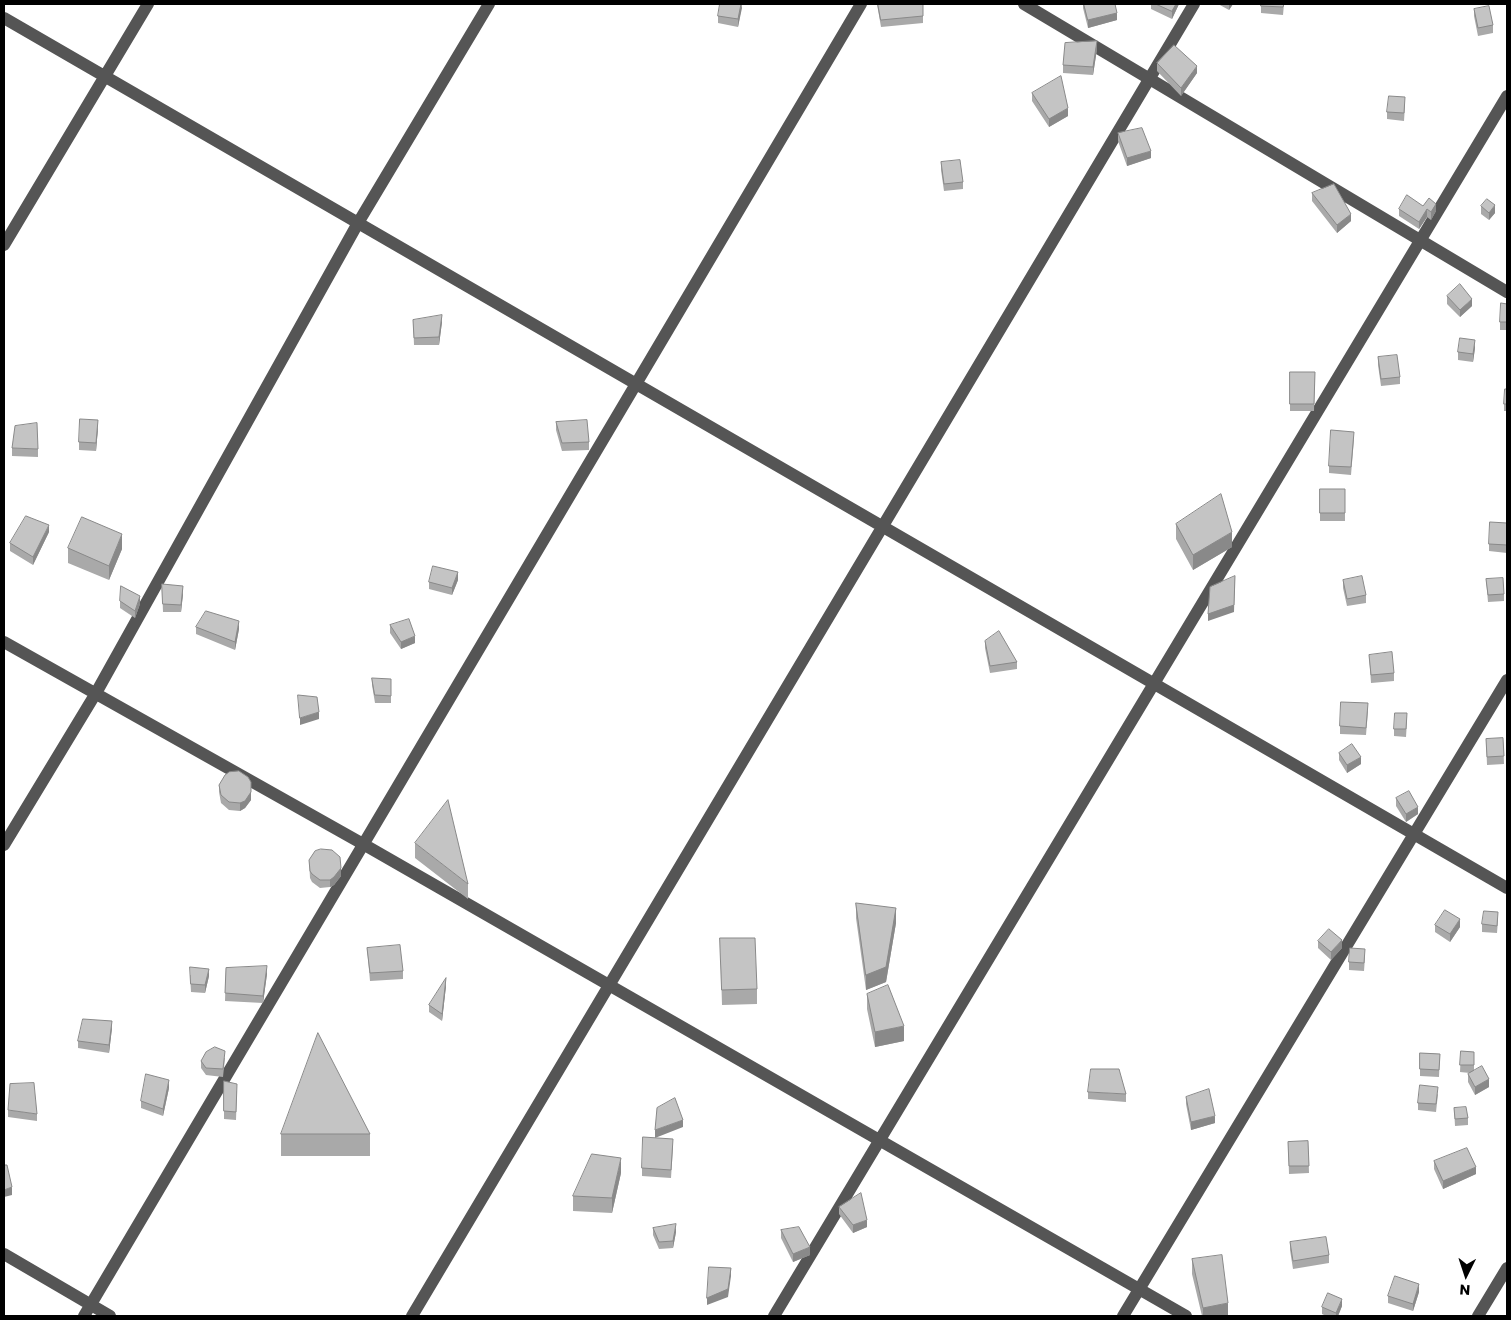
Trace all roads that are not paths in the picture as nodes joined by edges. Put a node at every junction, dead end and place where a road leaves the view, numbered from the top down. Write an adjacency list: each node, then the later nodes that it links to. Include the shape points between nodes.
1 (148, 4): 7 (street)
2 (488, 4): 10 (street)
3 (861, 4): 14 (street)
4 (1024, 4): 8 (street)
5 (1194, 4): 8 (street)
6 (4, 18): 7 (street)
7 (104, 76): 10 (street); 12 (street)
8 (1150, 79): 11 (street); 15 (street)
9 (1507, 96): 11 (street)
10 (358, 223): 14 (street); 19 (street)
11 (1420, 241): 13 (street); 18 (street)
12 (4, 245)
13 (1507, 292)
14 (636, 384): 15 (street); 21 (street)
15 (883, 527): 18 (street); 24 (street)
16 (4, 642): 19 (street)
17 (1507, 680): 20 (street)
18 (1154, 684): 20 (street); 25 (street)
19 (96, 693): 21 (street); 22 (street)
20 (1414, 834): 23 (street); 28 (street)
21 (363, 844): 24 (street); 29 (street)
22 (4, 845)
23 (1507, 888)
24 (610, 986): 25 (street); 32 (street)
25 (880, 1140): 28 (street); 33 (street)
26 (4, 1254): 29 (street)
27 (1507, 1268): 36 (street)
28 (1139, 1290): 34 (street); 35 (street)
29 (90, 1305): 30 (street); 31 (street)
30 (84, 1316)
31 (110, 1316)
32 (412, 1316)
33 (774, 1316)
34 (1123, 1316)
35 (1186, 1316)
36 (1478, 1316)

